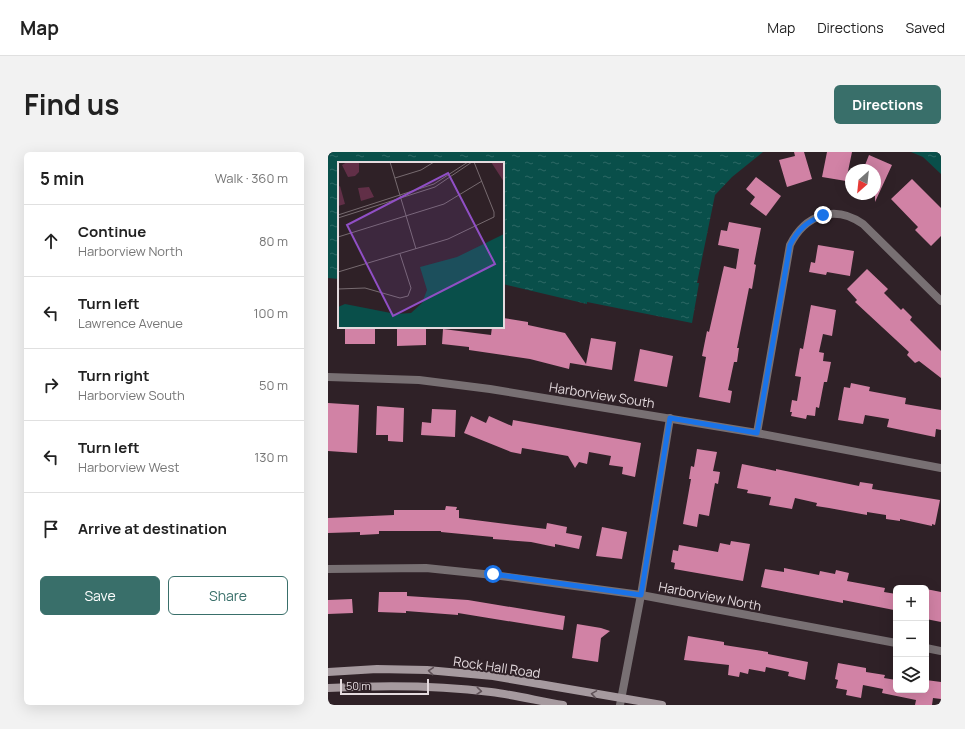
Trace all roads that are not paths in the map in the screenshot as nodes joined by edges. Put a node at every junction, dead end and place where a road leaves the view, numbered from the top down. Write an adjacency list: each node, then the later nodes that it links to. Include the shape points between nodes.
1 (941, 301): 4 (street, via 856,219 841,214 823,215 808,221 797,231 790,245)
2 (328, 377): 3 (street, Harborview South, via 419,380)
3 (670, 418): 4 (street, Harborview South); 7 (street)
4 (757, 433): 5 (street, Harborview South)
5 (941, 468)
6 (328, 570): 7 (street, Harborview North, via 426,568 493,574)
7 (641, 595): 8 (street, Harborview North); 13 (street)
8 (893, 641)
9 (929, 649): 10 (street)
10 (941, 651)
11 (328, 672): 13 (main road, Rock Hall Road, one-way to 11, via 493,676 427,670 377,669)
12 (328, 688): 14 (main road, Rock Hall Road, one-way to 14, via 426,686 491,692)
13 (621, 702): 15 (main road, Rock Hall Road)
14 (563, 705)
15 (662, 705)

